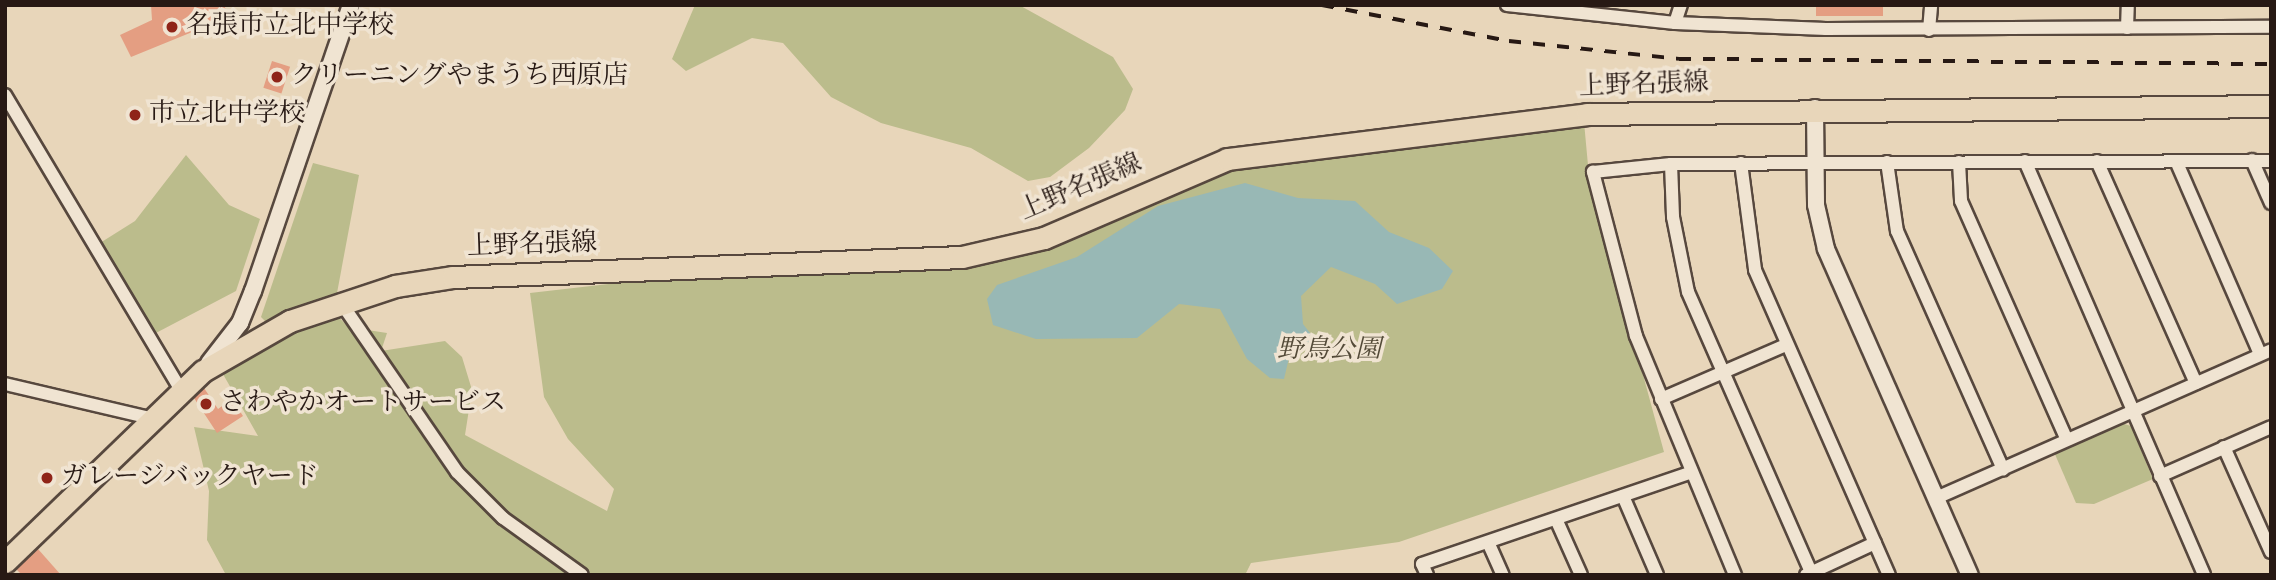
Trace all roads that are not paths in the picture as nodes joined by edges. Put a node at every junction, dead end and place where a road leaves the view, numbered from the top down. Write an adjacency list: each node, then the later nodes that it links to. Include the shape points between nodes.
1 (351, 5): 28 (street, via 248,302)
2 (1507, 5): 6 (street)
3 (1681, 5): 7 (street)
4 (1931, 5): 10 (street)
5 (2128, 5): 9 (street)
6 (1579, 9): 7 (street)
7 (1675, 23): 10 (street)
8 (2271, 27): 9 (street)
9 (2127, 28): 10 (street)
10 (1929, 30)
11 (5, 94): 32 (street)
12 (2271, 106): 13 (main road, 上野名張線)
13 (1815, 108): 21 (street); 25 (main road, 上野名張線, via 1587,114 1266,151 1192,171 1044,238 962,257 453,277)
14 (2252, 160): 17 (street); 22 (street); 24 (street)
15 (2025, 161): 16 (street); 19 (street); 34 (street)
16 (2098, 161): 22 (street); 30 (street)
17 (2271, 161)
18 (1887, 162): 19 (street); 21 (street); 39 (street, via 1897,231)
19 (1959, 162): 37 (street, via 1961,201)
20 (1741, 163): 21 (street); 23 (street); 26 (street, via 1751,257)
21 (1814, 163): 43 (street, via 1829,256)
22 (2177, 163): 27 (street)
23 (1671, 164): 29 (street, via 1683,272); 33 (street, via 1593,172 1636,336)
24 (2271, 203)
25 (340, 301): 28 (main road, 上野名張線, via 271,330); 50 (street, via 457,472 503,518)
26 (1786, 345): 29 (street); 46 (street)
27 (2266, 352): 30 (street)
28 (203, 371): 32 (main road, 上野名張線)
29 (1723, 373): 33 (street); 49 (street)
30 (2196, 383): 34 (street)
31 (5, 384): 35 (street)
32 (180, 388): 35 (main road, 上野名張線)
33 (1661, 399): 40 (street)
34 (2132, 411): 37 (street); 41 (street)
35 (150, 418): 48 (main road, 上野名張線)
36 (2271, 427): 38 (street)
37 (2067, 440): 39 (street)
38 (2224, 447): 41 (street); 47 (street)
39 (2003, 468): 43 (street)
40 (1689, 473): 42 (street); 55 (street)
41 (2160, 476): 58 (street)
42 (1623, 496): 44 (street); 54 (street)
43 (1936, 498): 57 (street)
44 (1556, 519): 45 (street); 53 (street)
45 (1488, 542): 51 (street, via 1422,564); 52 (street)
46 (1875, 543): 49 (street); 56 (street)
47 (2271, 552)
48 (5, 562)
49 (1809, 574)
50 (582, 575)
51 (1427, 575)
52 (1503, 575)
53 (1581, 575)
54 (1657, 575)
55 (1735, 575)
56 (1889, 575)
57 (1970, 575)
58 (2204, 575)

